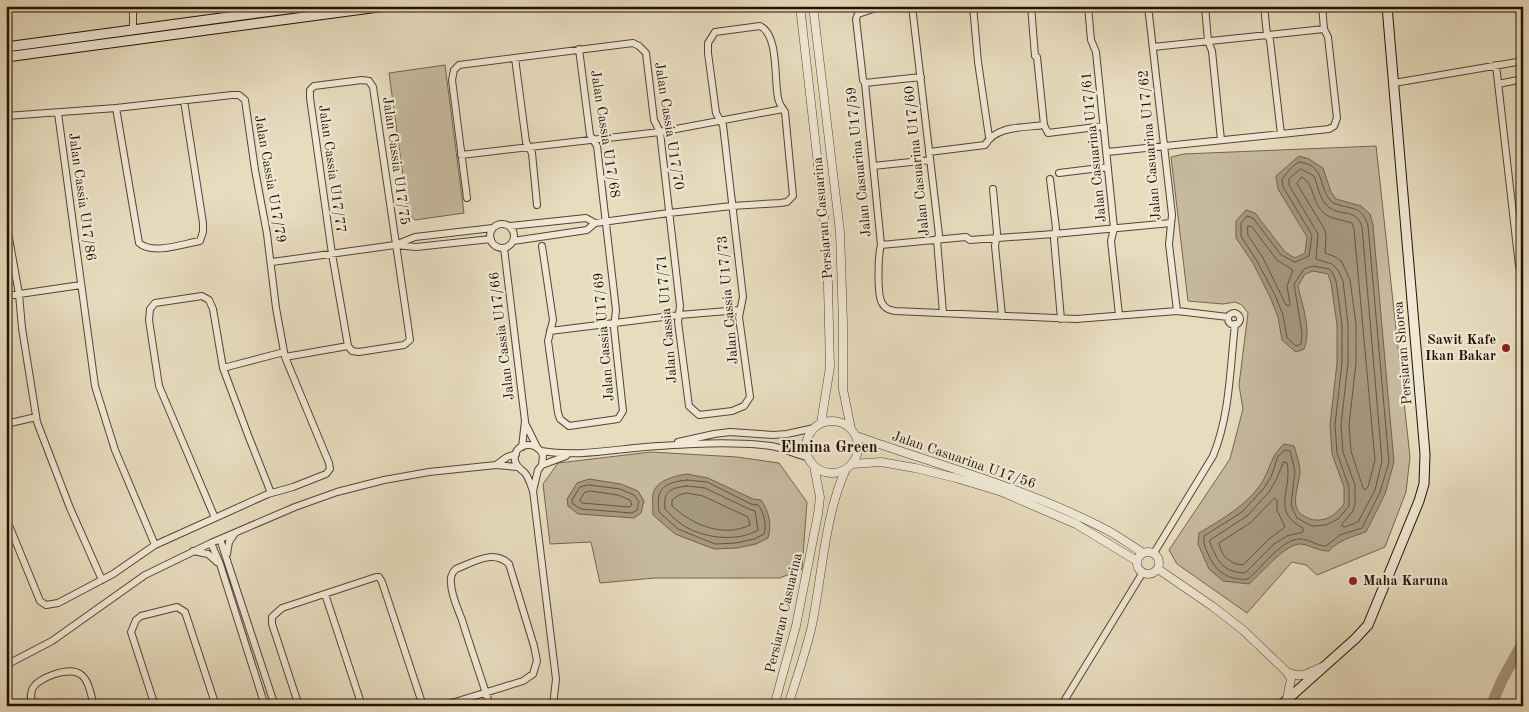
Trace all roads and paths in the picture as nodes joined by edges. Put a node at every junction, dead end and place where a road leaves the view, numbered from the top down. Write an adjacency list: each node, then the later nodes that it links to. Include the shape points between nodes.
1 (133, 6): 17 (street)
2 (310, 6): 17 (main road)
3 (386, 6): 19 (main road)
4 (800, 6): 102 (street, Persiaran Casuarina, via 827,244 830,367)
5 (813, 6): 105 (street, Persiaran Casuarina, via 840,232 843,389)
6 (882, 6): 32 (street, Jalan Casuarina U17/59, via 858,14 856,20)
7 (912, 6): 29 (street, Jalan Casuarina U17/60)
8 (973, 6): 45 (street)
9 (1031, 6): 41 (street)
10 (1088, 6): 42 (street, Jalan Casuarina U17/61)
11 (1148, 6): 23 (street, Jalan Casuarina U17/62)
12 (1205, 6): 20 (street)
13 (1264, 6): 18 (street)
14 (1322, 6): 16 (street)
15 (1387, 6): 33 (main road, Persiaran Shorea)
16 (1324, 29): 18 (street); 44 (street, via 1328,37 1337,118 1334,126)
17 (133, 30): 19 (main road, via 138,34); 21 (main road); 22 (main road)
18 (1267, 35): 20 (street); 44 (street)
19 (162, 36): 21 (main road)
20 (1208, 41): 23 (street); 47 (street, via 1212,51)
21 (106, 44): 25 (main road)
22 (6, 47)
23 (1153, 47): 48 (street, Jalan Casuarina U17/62)
24 (580, 49): 26 (street, Jalan Cassia U17/70); 43 (street, Jalan Cassia U17/70, via 633,43 646,53 654,120); 46 (street, Jalan Cassia U17/68)
25 (6, 57)
26 (515, 58): 49 (street); 52 (street, Jalan Cassia U17/70, via 459,65 454,70 452,80)
27 (1523, 61): 28 (street)
28 (1496, 65): 33 (street); 34 (street)
29 (921, 77): 32 (street); 50 (street, Jalan Casuarina U17/60)
30 (1523, 79): 34 (street)
31 (340, 83): 77 (street, Jalan Cassia U17/75, via 369,81 373,87); 81 (street, Jalan Cassia U17/77, via 314,86 310,90)
32 (865, 83): 54 (street, Jalan Casuarina U17/59)
33 (1394, 83): 138 (main road, Persiaran Shorea, via 1425,454 1424,484 1368,625)
34 (1498, 84): 83 (street, via 1519,266)
35 (184, 101): 36 (street); 36 (street, via 203,232 200,241 152,250 138,243); 82 (street, Jalan Cassia U17/79, via 232,95 239,95 245,100)
36 (116, 108): 38 (street)
37 (783, 109): 40 (street); 40 (street, Jalan Cassia U17/73, via 778,100 771,37 765,28 715,32 708,43 708,53 716,113); 61 (street, via 793,196 787,202)
38 (58, 113): 39 (street); 84 (street, Jalan Cassia U17/86)
39 (6, 116)
40 (721, 121): 43 (street); 61 (street, Jalan Cassia U17/73)
41 (1044, 125): 42 (street, via 1048,133); 45 (street, via 998,131)
42 (1104, 126): 51 (street, Jalan Casuarina U17/61)
43 (660, 132): 46 (street); 62 (street, Jalan Cassia U17/70)
44 (1281, 134): 47 (street)
45 (989, 137): 50 (street, via 984,145)
46 (593, 139): 49 (street); 65 (street, Jalan Cassia U17/68, via 597,146)
47 (1221, 140): 48 (street)
48 (1165, 146): 51 (street); 67 (street, Jalan Casuarina U17/62)
49 (529, 147): 52 (street); 60 (street)
50 (929, 152): 53 (street, Jalan Casuarina U17/60)
51 (1107, 152): 55 (street, Jalan Casuarina U17/61)
52 (461, 155): 59 (street, Jalan Cassia U17/70)
53 (930, 160): 54 (street); 75 (street, Jalan Casuarina U17/60)
54 (873, 166): 78 (street, Jalan Casuarina U17/59)
55 (1108, 168): 56 (street); 70 (street, Jalan Casuarina U17/61)
56 (1059, 173)
57 (1050, 179): 71 (street)
58 (993, 189): 73 (street)
59 (467, 198)
60 (537, 205)
61 (732, 206): 62 (street); 87 (street, Jalan Cassia U17/73, via 743,297)
62 (669, 213): 65 (street); 90 (street, Jalan Cassia U17/71)
63 (6, 221): 85 (street)
64 (547, 222): 66 (street, via 586,218); 68 (street); 72 (street)
65 (606, 222): 66 (street); 94 (street, Jalan Cassia U17/69)
66 (595, 223): 72 (street, via 587,230)
67 (1171, 223): 70 (street); 88 (street, Jalan Casuarina U17/62, via 1169,244)
68 (510, 226): 69 (street, via 499,224); 76 (street, via 514,233)
69 (493, 228): 74 (street); 77 (street, via 415,237)
70 (1114, 228): 71 (street); 91 (street, Jalan Casuarina U17/61, via 1110,241)
71 (1054, 234): 73 (street); 93 (street)
72 (548, 235): 76 (street)
73 (996, 238): 75 (street); 92 (street)
74 (491, 239): 77 (street, via 416,247); 80 (street, via 496,246)
75 (937, 240): 78 (street); 89 (street, Jalan Casuarina U17/60)
76 (513, 241): 80 (street)
77 (395, 245): 81 (street); 96 (street, via 410,340 359,352)
78 (881, 245): 89 (street, Jalan Casuarina U17/59, via 878,255 881,299 888,310)
79 (542, 246): 95 (street, via 553,320)
80 (504, 248): 101 (street, Jalan Cassia U17/66)
81 (332, 254): 82 (street); 96 (street)
82 (272, 262): 97 (street, Jalan Cassia U17/79)
83 (1523, 270)
84 (81, 285): 85 (street); 126 (street, Jalan Cassia U17/86, via 98,400)
85 (19, 294): 86 (street); 100 (street)
86 (6, 296)
87 (740, 310): 90 (street); 99 (street, Jalan Cassia U17/73, via 750,397 744,406)
88 (1177, 312): 91 (street, Jalan Casuarina U17/59); 129 (street, Jalan Casuarina U17/59, via 1228,317 1232,313 1237,314 1239,320 1235,324 1226,409 1218,445)
89 (943, 313): 92 (street, Jalan Casuarina U17/59)
90 (679, 315): 94 (street); 99 (street, Jalan Cassia U17/71, via 689,406 699,415)
91 (1119, 315): 93 (street, Jalan Casuarina U17/59)
92 (1002, 316): 93 (street, Jalan Casuarina U17/59)
93 (1061, 319)
94 (615, 323): 95 (street); 95 (street, Jalan Cassia U17/69, via 623,411 618,419 603,422 569,426 560,420 548,340)
95 (550, 331)
96 (350, 349): 97 (street)
97 (285, 354): 98 (street); 120 (street, Jalan Cassia U17/79, via 330,469 326,474)
98 (223, 368): 120 (street); 122 (street, via 209,300 202,296 155,303 150,309 149,320 159,386)
99 (732, 411)
100 (36, 417): 103 (street); 135 (street, via 70,508)
101 (525, 422): 108 (street, Jalan Cassia U17/66); 109 (street, Jalan Cassia U17/66)
102 (821, 423): 104 (street); 105 (street, via 837,421)
103 (6, 424)
104 (814, 428): 107 (street, via 773,435 730,432); 112 (street, via 806,442)
105 (850, 429): 106 (street)
106 (856, 436): 116 (street, via 858,451); 128 (street, Jalan Casuarina U17/56, via 1006,485 1102,527)
107 (664, 446): 111 (street); 112 (street, via 773,446)
108 (522, 447): 109 (street, via 529,444); 110 (street)
109 (539, 449): 111 (street); 117 (street, via 543,456)
110 (516, 454): 113 (street); 115 (street)
111 (570, 454): 117 (street)
112 (808, 457): 114 (street)
113 (496, 465): 115 (street); 123 (street, via 429,472 337,492)
114 (814, 466): 116 (street, via 826,473 840,472); 154 (street, Persiaran Casuarina, via 820,497 818,514 796,626)
115 (517, 467): 118 (street)
116 (849, 467): 131 (street, Jalan Casuarina U17/56, via 881,462 956,478 1002,492 1076,524); 155 (street, Persiaran Casuarina, via 839,484 811,627)
117 (540, 468): 118 (street); 119 (street)
118 (524, 472): 119 (street)
119 (533, 491): 153 (street, via 556,679)
120 (271, 493): 122 (street)
121 (6, 518): 135 (street, via 40,600 46,605 58,603)
122 (215, 518): 126 (street)
123 (235, 532): 124 (street); 130 (street, via 227,550)
124 (220, 538): 125 (street); 130 (street)
125 (211, 542): 127 (street); 132 (street)
126 (155, 545): 135 (street)
127 (193, 551): 132 (street, via 208,554); 137 (street, via 145,575 52,641)
128 (1143, 553): 129 (street); 131 (street)
129 (1154, 553): 133 (street, via 1160,562)
130 (228, 562): 147 (street)
131 (1137, 562): 134 (street)
132 (220, 564): 146 (street)
133 (1158, 569): 134 (street, via 1152,573); 139 (street, via 1243,630)
134 (1143, 572): 156 (street)
135 (102, 580)
136 (325, 594): 148 (street, via 282,608 272,617); 149 (street); 150 (street, via 379,578)
137 (6, 665)
138 (1322, 667): 139 (street, via 1304,676); 141 (main road, Persiaran Shorea)
139 (1287, 672): 141 (street, via 1291,679)
140 (486, 692): 140 (street, via 523,681 533,674 537,661 509,564 502,557 493,556 456,569 450,582); 151 (street); 152 (street)
141 (1287, 699): 157 (main road)
142 (31, 702): 143 (street, via 37,682 72,671 86,679)
143 (94, 706)
144 (155, 706): 145 (street, via 131,632 141,616 172,607 185,612)
145 (216, 706)
146 (265, 706)
147 (275, 706)
148 (299, 706)
149 (362, 706)
150 (423, 706)
151 (442, 706)
152 (490, 706)
153 (554, 706)
154 (774, 706)
155 (788, 706)
156 (1061, 706)
157 (1280, 706)

